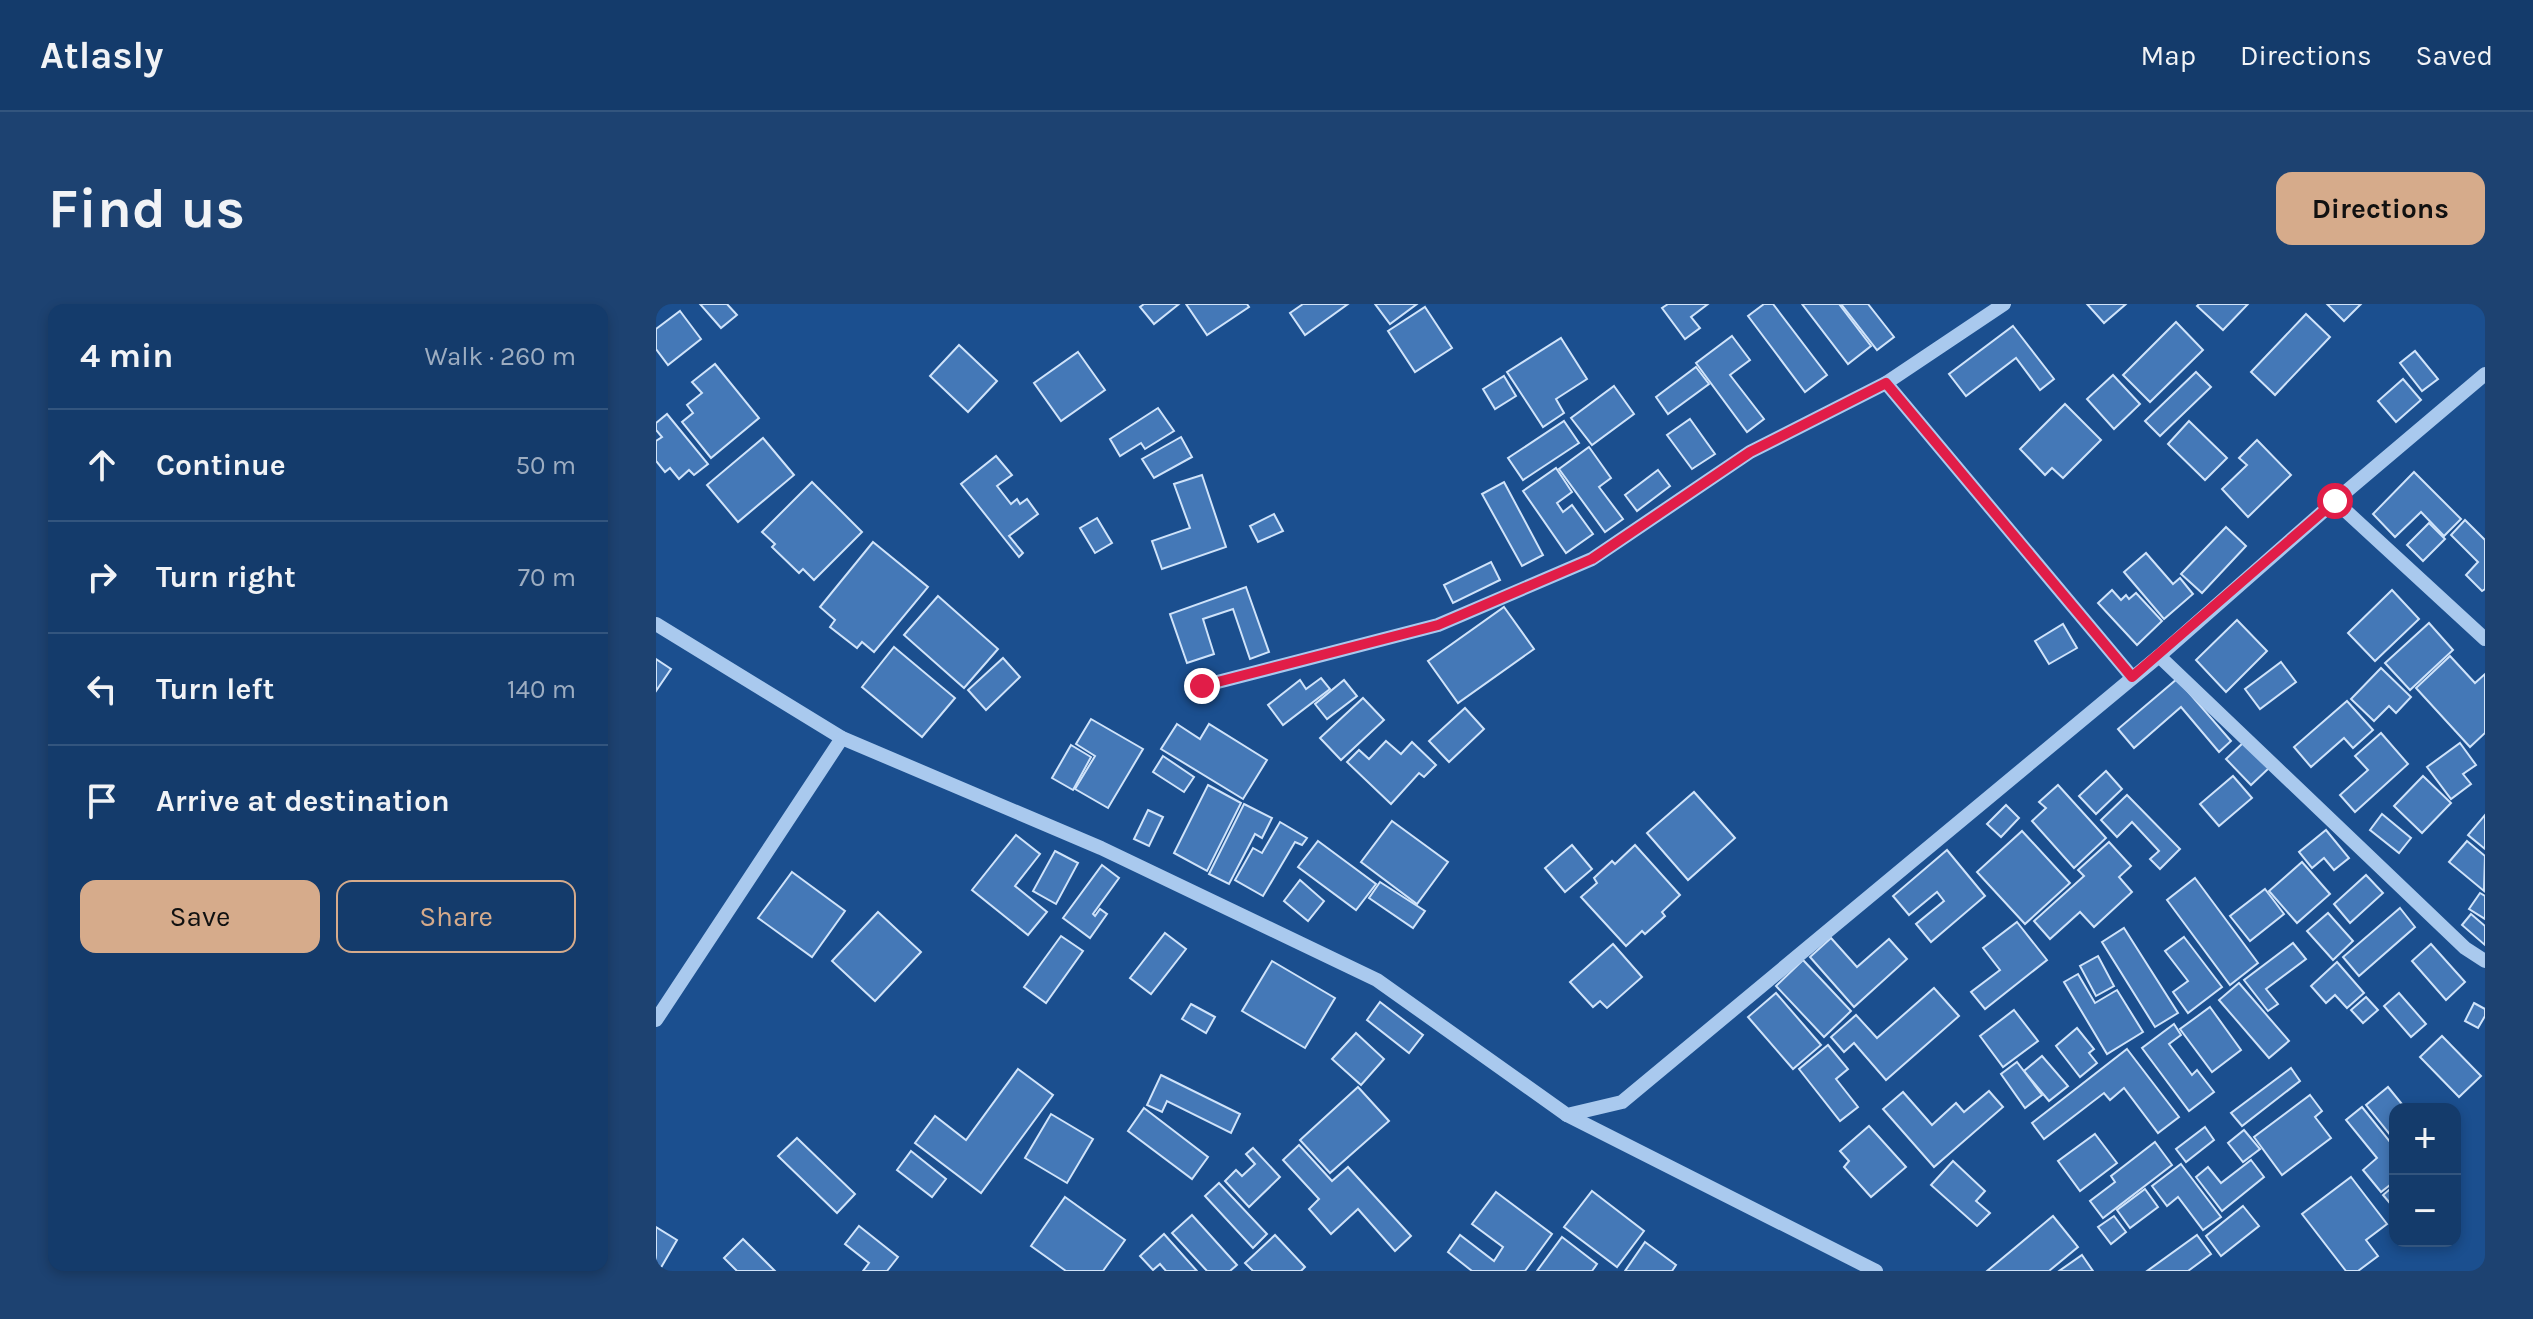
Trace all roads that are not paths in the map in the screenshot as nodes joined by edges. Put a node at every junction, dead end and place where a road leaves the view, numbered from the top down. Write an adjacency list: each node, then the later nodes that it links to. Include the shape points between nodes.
1 (2004, 304): 3 (street)
2 (2485, 374): 4 (street)
3 (1886, 383): 8 (street); 9 (street, via 1750,452 1592,559 1438,625)
4 (2335, 501): 6 (street); 7 (street)
5 (656, 624): 10 (street)
6 (2485, 639)
7 (2159, 656): 8 (street); 11 (street, via 2465,948)
8 (2132, 677): 13 (street, via 1622,1102)
9 (1202, 686)
10 (842, 738): 12 (street); 13 (street, via 1101,848 1377,980)
11 (2485, 961)
12 (656, 1020)
13 (1567, 1115): 14 (street)
14 (1876, 1271)

